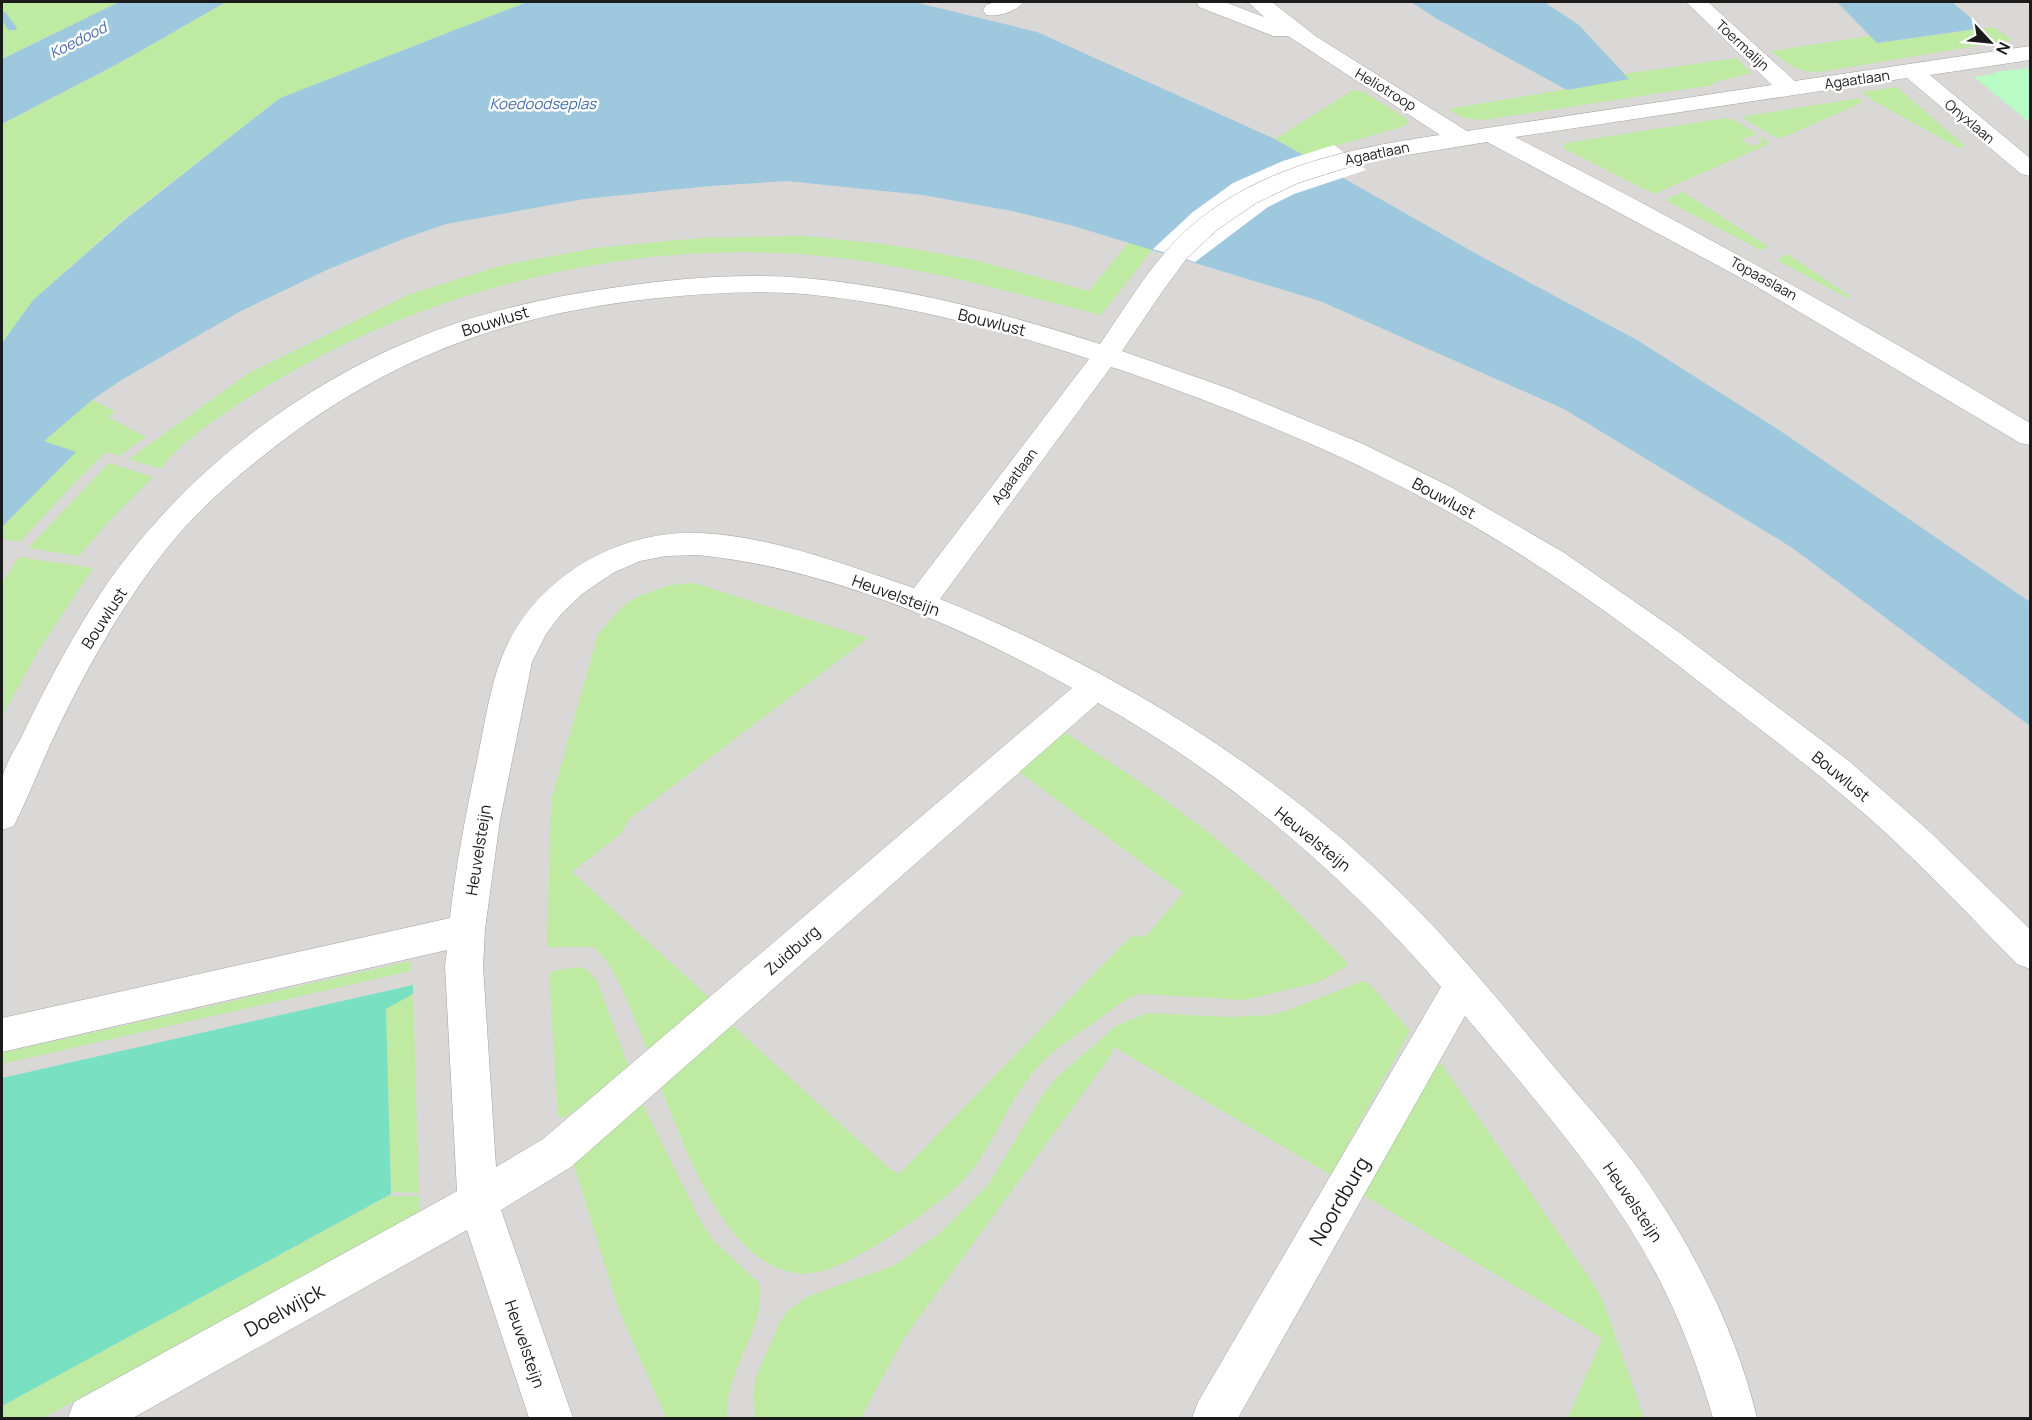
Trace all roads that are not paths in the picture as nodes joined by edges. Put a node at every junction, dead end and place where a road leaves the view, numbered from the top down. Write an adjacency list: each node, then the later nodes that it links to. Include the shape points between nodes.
1 (1207, 2): 4 (street, Heliotroop)
2 (1259, 2): 4 (street, Heliotroop)
3 (1696, 2): 7 (street, Toermalijn)
4 (1309, 42): 9 (street, Heliotroop)
5 (2031, 53): 6 (street, Agaatlaan)
6 (1911, 71): 7 (street, Agaatlaan); 10 (street, Onyxlaan)
7 (1791, 89): 8 (street, Agaatlaan)
8 (1490, 134): 9 (street, Agaatlaan); 12 (street, Topaaslaan, via 1707,246)
9 (1462, 138): 11 (street, Agaatlaan, via 1350,158 1261,190 1210,223 1175,256)
10 (2031, 169)
11 (1106, 355): 13 (street, Agaatlaan); 15 (street, Bouwlust, via 893,299 810,286 752,283 681,286 547,306 401,353 320,398 266,438 206,488 158,538 87,644); 17 (street, Bouwlust, via 1297,425 1388,468 1539,552 1704,668 1838,773 1913,838)
12 (2025, 427)
13 (920, 603): 14 (street, Heuvelsteijn); 16 (street, Heuvelsteijn, via 759,551 724,545 657,545 626,553 591,571 543,613 518,654 483,813)
14 (1096, 686): 18 (street, Heuvelsteijn, via 1203,753 1309,834 1377,893); 20 (street, Zuidburg, via 557,1153)
15 (2, 816)
16 (466, 930): 19 (street); 20 (street, Heuvelsteijn, via 464,980)
17 (2031, 953)
18 (1463, 984): 23 (street, Noordburg); 24 (street, Heuvelsteijn, via 1618,1176 1653,1228 1718,1362)
19 (2, 1035)
20 (478, 1201): 21 (street, Doelwijck); 22 (street, Heuvelsteijn)
21 (90, 1419)
22 (551, 1419)
23 (1214, 1419)
24 (1735, 1419)

